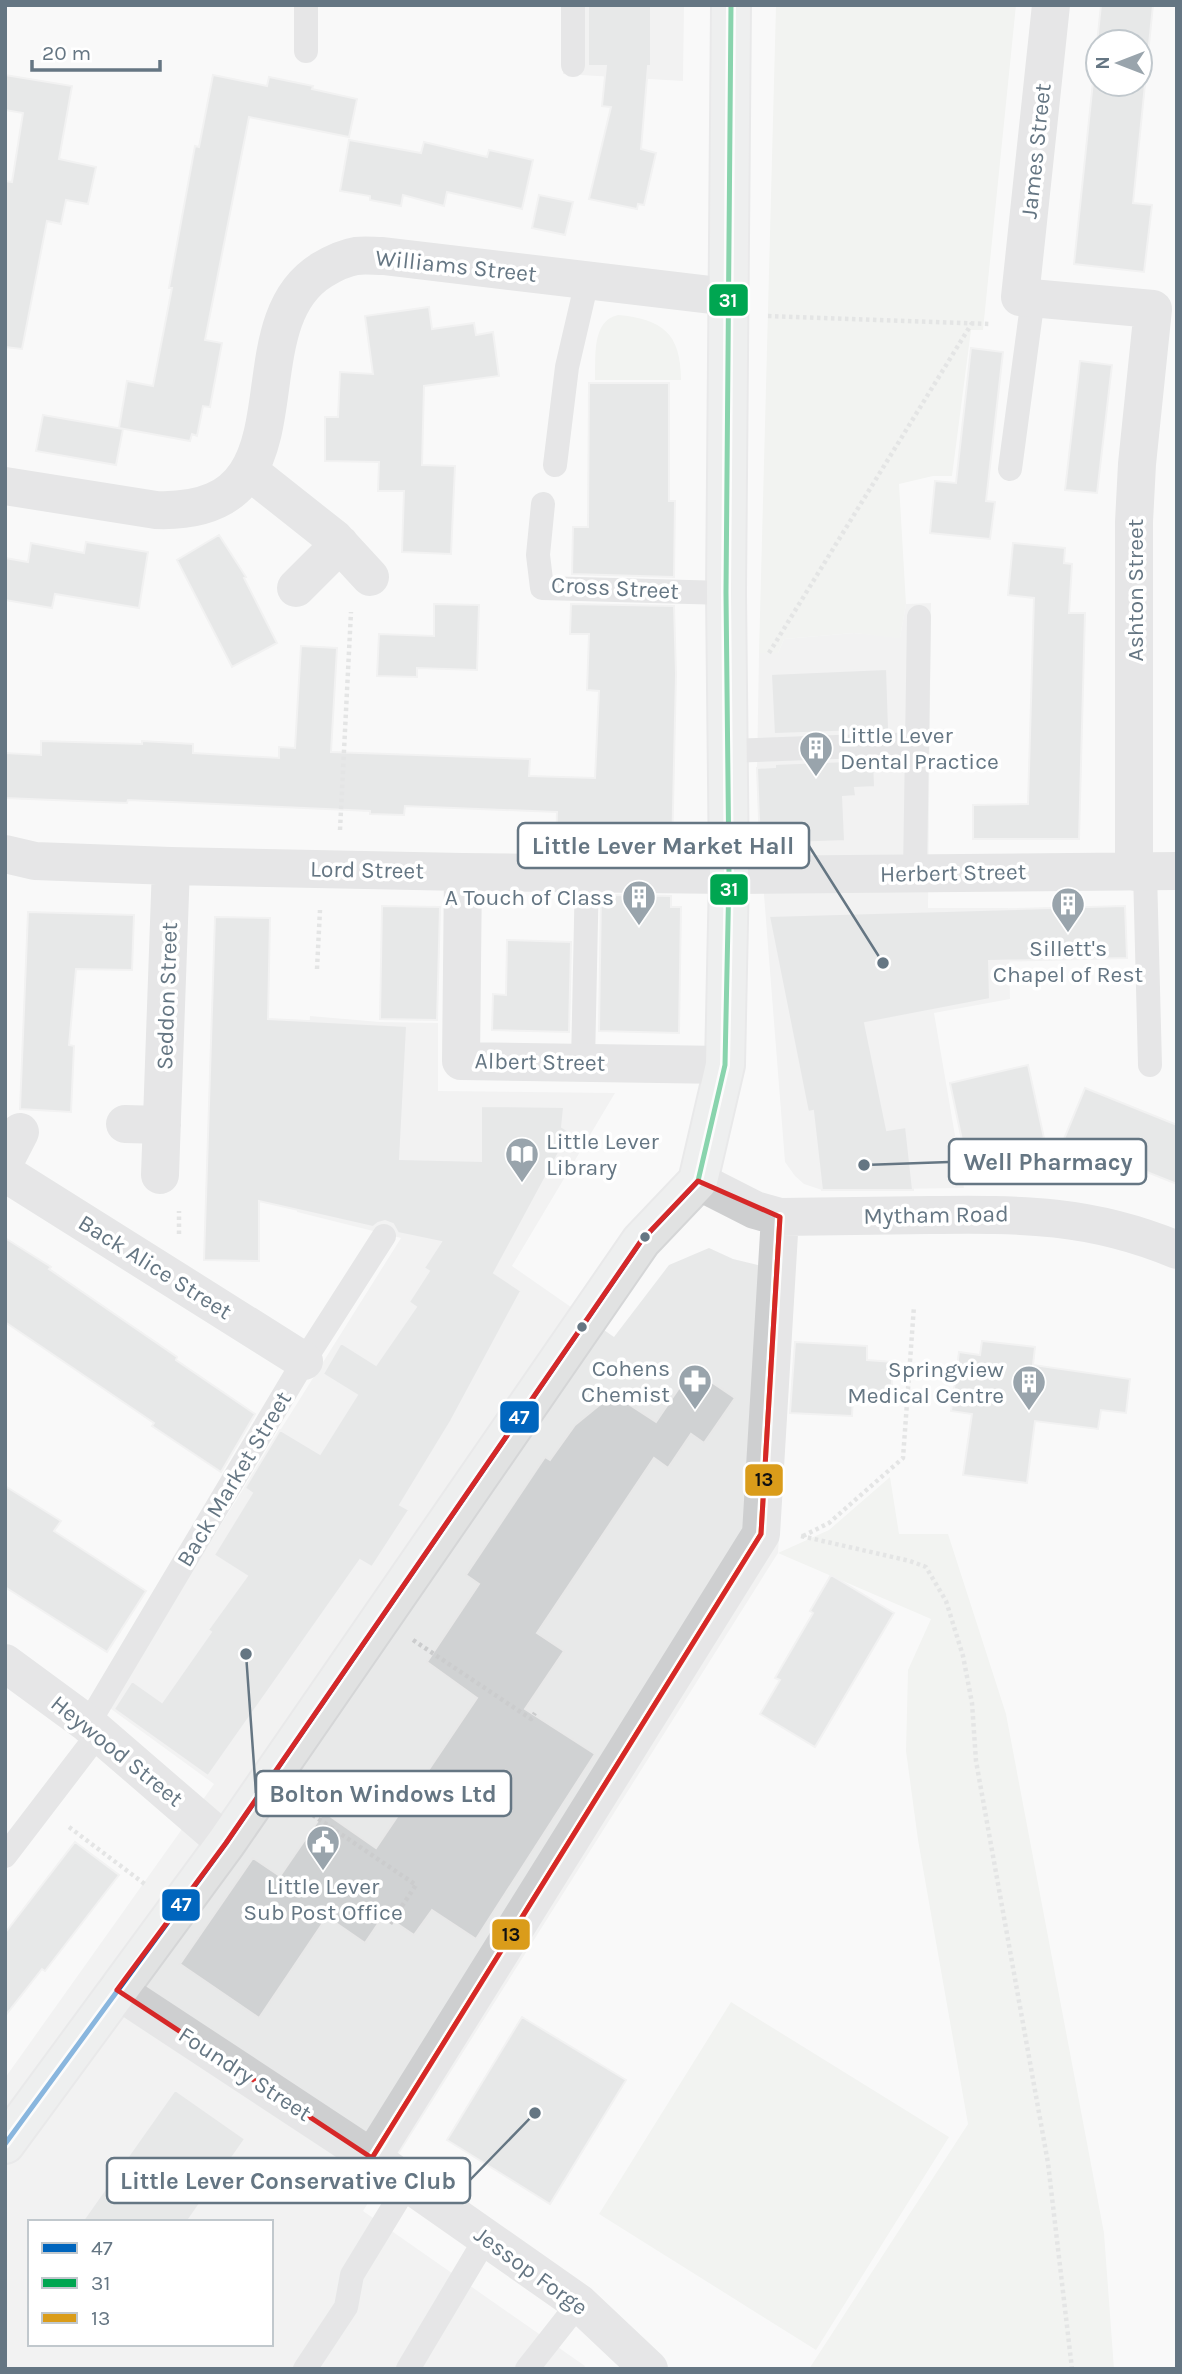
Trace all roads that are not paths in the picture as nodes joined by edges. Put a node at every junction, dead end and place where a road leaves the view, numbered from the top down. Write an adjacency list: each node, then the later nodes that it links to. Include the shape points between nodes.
1 (306, 5): 5 (lane)
2 (573, 5): 6 (lane)
3 (730, 5): 9 (main road)
4 (1051, 5): 8 (street, James Street)
5 (306, 51)
6 (573, 65)
7 (587, 281): 9 (street, Williams Street); 11 (lane, via 567,367); 13 (street, Williams Street, via 383,256 355,256 332,264 298,291 286,316 278,338 264,438)
8 (1026, 298): 10 (street); 12 (lane)
9 (729, 306): 17 (main road)
10 (1165, 310): 24 (street, Ashton Street, via 1137,464 1134,522)
11 (555, 465)
12 (1010, 469)
13 (248, 471): 14 (street, Williams Street, via 221,497 179,510); 16 (street, via 354,560)
14 (5, 486)
15 (543, 504): 17 (lane, Cross Street, via 538,555 542,588)
16 (296, 588)
17 (726, 593): 20 (main road)
18 (919, 617): 19 (lane)
19 (917, 744): 20 (lane); 26 (lane)
20 (729, 751): 27 (main road)
21 (5, 854): 22 (street, Lord Street, via 35,861)
22 (171, 866): 23 (street, Lord Street); 32 (street, Seddon Street)
23 (463, 872): 25 (street, Lord Street); 28 (street, Albert Street, via 461,1061)
24 (1152, 872): 26 (street, Herbert Street); 30 (lane)
25 (587, 873): 27 (street, Lord Street); 28 (lane)
26 (915, 874): 27 (street, Herbert Street)
27 (729, 875): 29 (main road)
28 (583, 1063): 29 (street, Albert Street)
29 (725, 1065): 35 (main road)
30 (1150, 1065)
31 (125, 1124): 32 (street)
32 (162, 1125): 34 (street, Seddon Street)
33 (5, 1173): 39 (street, Back Alice Street)
34 (160, 1175)
35 (698, 1181): 36 (street, Mytham Road, via 755,1210); 42 (main road, via 641,1241)
36 (780, 1217): 38 (street, Mytham Road, via 1019,1214 1117,1229); 46 (street, via 761,1534)
37 (384, 1236): 39 (lane, Back Market Street)
38 (1177, 1250)
39 (304, 1361): 41 (lane, Back Market Street)
40 (5, 1663): 41 (street, Heywood Street)
41 (93, 1728): 42 (street, Heywood Street); 43 (lane, Back Market Street)
42 (226, 1843): 44 (main road)
43 (5, 1856)
44 (117, 1990): 45 (main road); 46 (street, Foundry Street)
45 (5, 2144)
46 (372, 2158): 47 (street, Jessop Forge)
47 (408, 2183): 48 (street, Jessop Forge); 50 (lane, via 352,2275 346,2307)
48 (486, 2238): 49 (street, Jessop Forge); 51 (lane)
49 (579, 2302): 52 (lane); 53 (street, Jessop Forge)
50 (305, 2369)
51 (408, 2369)
52 (527, 2369)
53 (649, 2369)

